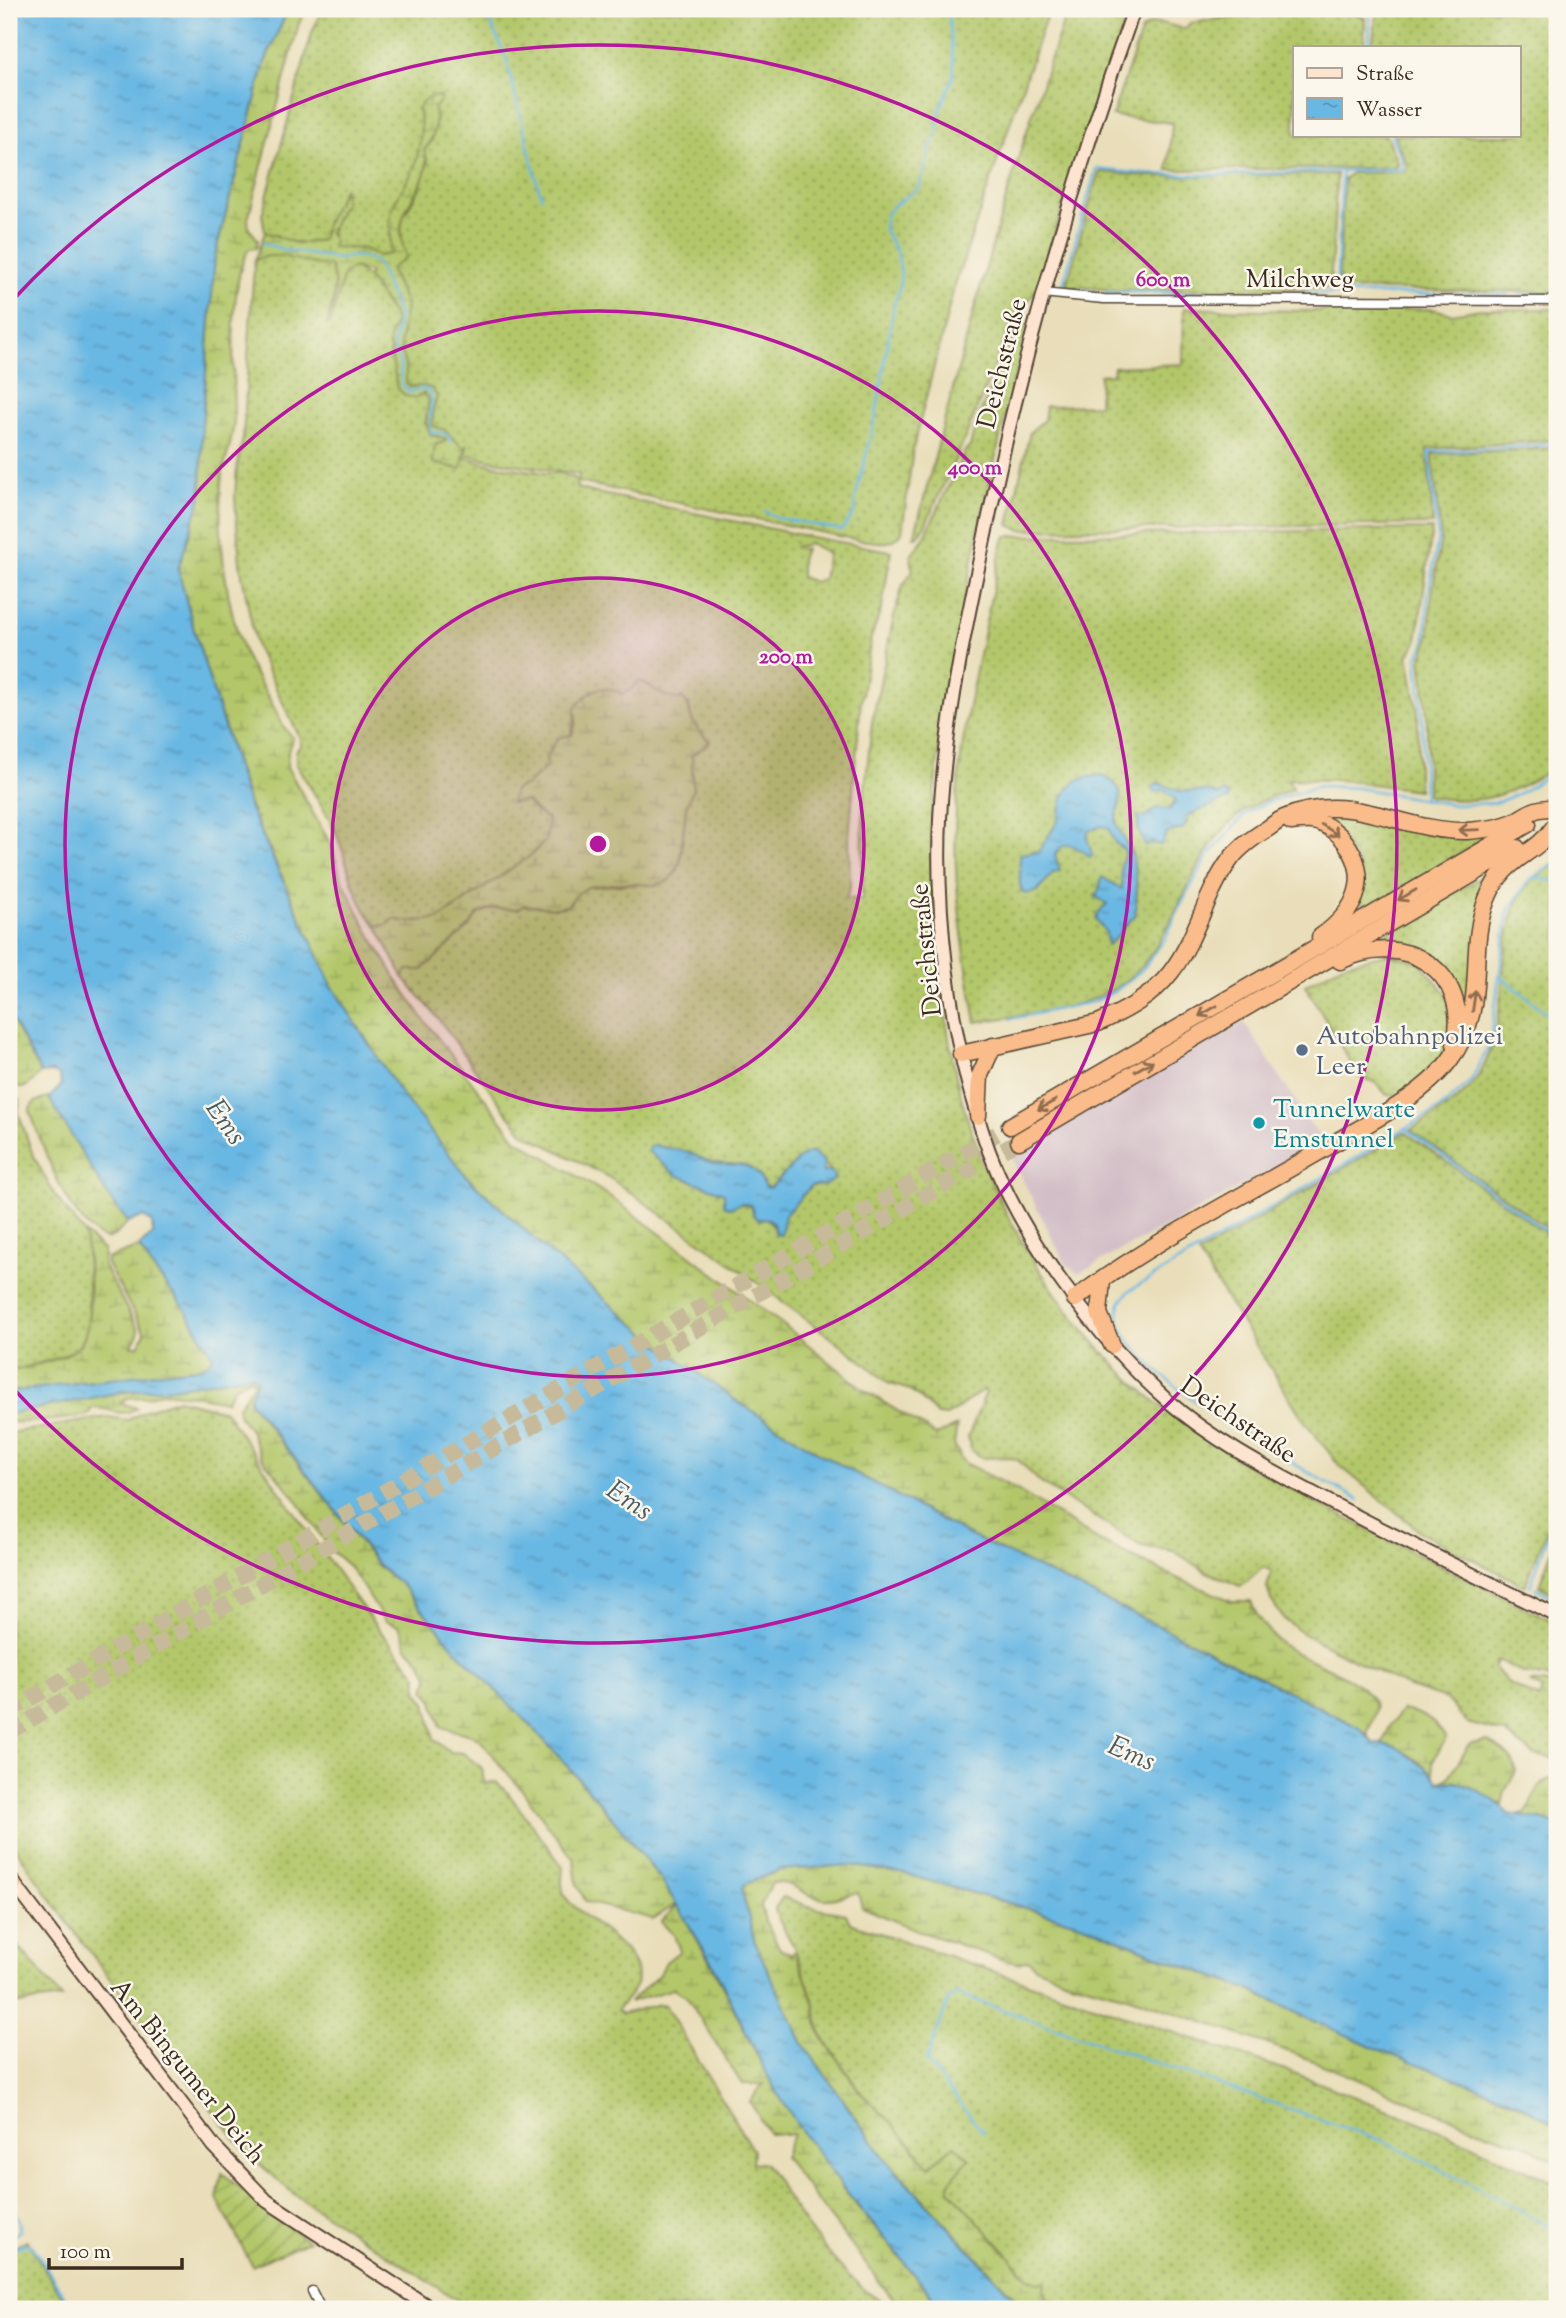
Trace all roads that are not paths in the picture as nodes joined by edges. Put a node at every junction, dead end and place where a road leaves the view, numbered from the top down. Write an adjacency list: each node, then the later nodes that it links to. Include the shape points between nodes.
1 (1134, 9): 2 (main road, Deichstraße)
2 (1042, 293): 3 (street, Milchweg, via 1104,299); 10 (main road, Deichstraße, via 980,561 943,778 940,900)
3 (1557, 301)
4 (1557, 807): 6 (highway, one-way to 6, via 1536,810 1508,824 1466,831 1418,825 1360,809 1315,808 1283,818); 8 (highway, one-way to 8)
5 (1556, 826): 7 (highway); 11 (highway, one-way to 5, via 1466,1036 1475,1005 1479,936 1487,899 1512,861 1545,840)
6 (1265, 830): 8 (highway, one-way to 8, via 1298,821 1328,827 1351,851 1359,880 1353,900 1333,927 1277,963); 9 (highway, via 1231,859 1183,954 1144,998 1098,1023)
7 (1317, 965): 11 (highway, via 1365,951 1391,950 1434,967 1447,981 1458,1015); 14 (highway, one-way to 7)
8 (1267, 977): 13 (highway, one-way to 13)
9 (993, 1046): 10 (highway); 12 (highway, via 980,1075)
10 (961, 1054): 12 (main road, Deichstraße)
11 (1448, 1063): 15 (highway, via 1428,1083 1368,1124 1168,1237)
12 (978, 1116): 16 (main road, Deichstraße, via 1011,1199)
13 (1010, 1126)
14 (1019, 1141)
15 (1102, 1280): 16 (highway); 17 (highway, via 1099,1313)
16 (1075, 1299): 17 (main road, Deichstraße)
17 (1112, 1346): 18 (main road, Deichstraße, via 1170,1403 1249,1458)
18 (1557, 1616)
19 (10, 1881): 22 (main road, Am Bingumer Deich, via 245,2180 290,2217)
20 (312, 2291): 21 (street)
21 (321, 2309)
22 (432, 2309)

